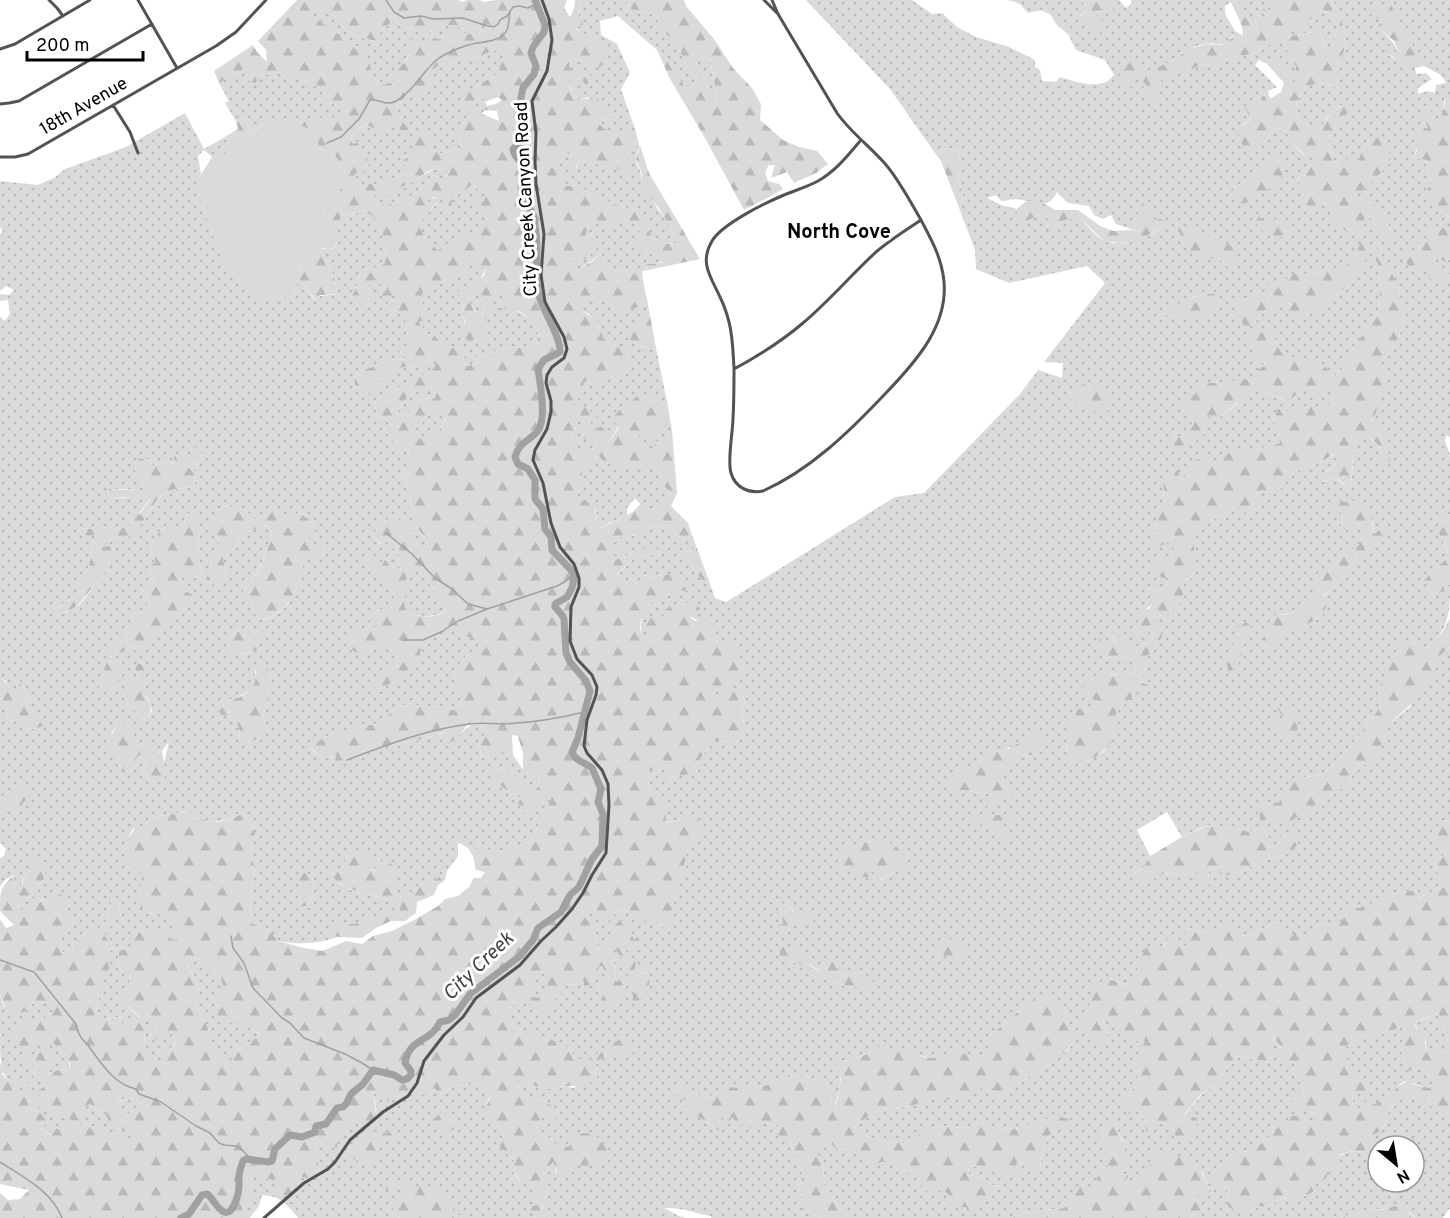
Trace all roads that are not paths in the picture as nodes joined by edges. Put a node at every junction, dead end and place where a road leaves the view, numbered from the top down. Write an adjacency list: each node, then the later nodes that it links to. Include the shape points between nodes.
1 (49, 0): 9 (street)
2 (90, 0): 9 (street)
3 (138, 0): 10 (street)
4 (266, 0): 12 (street, 18th Avenue, via 231,36)
5 (542, 0): 20 (street, City Creek Canyon Road, via 552,40 547,71 532,100 536,189 544,234 541,275 545,302 567,349 564,358 547,375 551,411 533,460 543,483 551,524 579,578 571,606 570,641 577,659 597,687 584,746 607,780 606,853 584,893 556,927 520,965 476,998 444,1035 424,1061 408,1096 350,1140 328,1169 304,1183)
6 (764, 0): 8 (street)
7 (772, 0): 8 (street)
8 (778, 14): 15 (street, via 837,113)
9 (63, 16): 11 (street)
10 (152, 24): 12 (street); 13 (street, via 22,99)
11 (0, 49)
12 (177, 68): 14 (street, 18th Avenue)
13 (0, 104)
14 (113, 105): 16 (street); 17 (street, 18th Avenue, via 28,154)
15 (861, 140): 18 (street, via 893,174); 19 (street, via 823,178 726,226 710,244 707,272 729,322)
16 (138, 153)
17 (0, 157)
18 (921, 220): 19 (street, via 877,251 793,331); 19 (street, via 940,263 945,298 936,328 925,347 853,426 816,458 763,491 744,489 735,482 729,468)
19 (734, 369)
20 (264, 1218)

